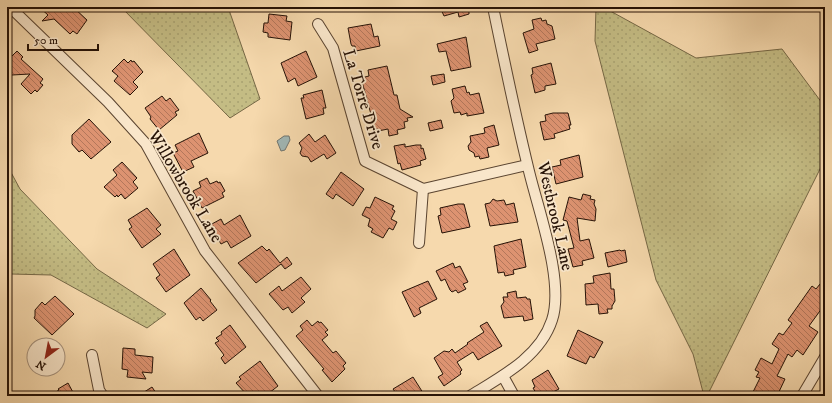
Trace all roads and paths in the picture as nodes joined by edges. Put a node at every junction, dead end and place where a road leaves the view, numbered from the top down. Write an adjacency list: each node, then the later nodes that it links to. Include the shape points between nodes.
1 (10, 7): 11 (street, Willowbrook Lane, via 108,102 146,144 204,251)
2 (493, 7): 4 (street, Westbrook Lane)
3 (318, 24): 5 (street, La Torre Drive, via 333,48 365,161)
4 (527, 166): 5 (street); 9 (street, Westbrook Lane, via 552,261 556,301 553,320 546,335 534,350)
5 (423, 189): 6 (street)
6 (419, 243)
7 (92, 355): 10 (street, via 100,390)
8 (825, 357): 16 (street)
9 (503, 376): 12 (street, Westbrook Lane); 15 (street)
10 (104, 396)
11 (318, 396)
12 (470, 396)
13 (489, 396): 14 (path)
14 (499, 396)
15 (514, 396)
16 (802, 396)

